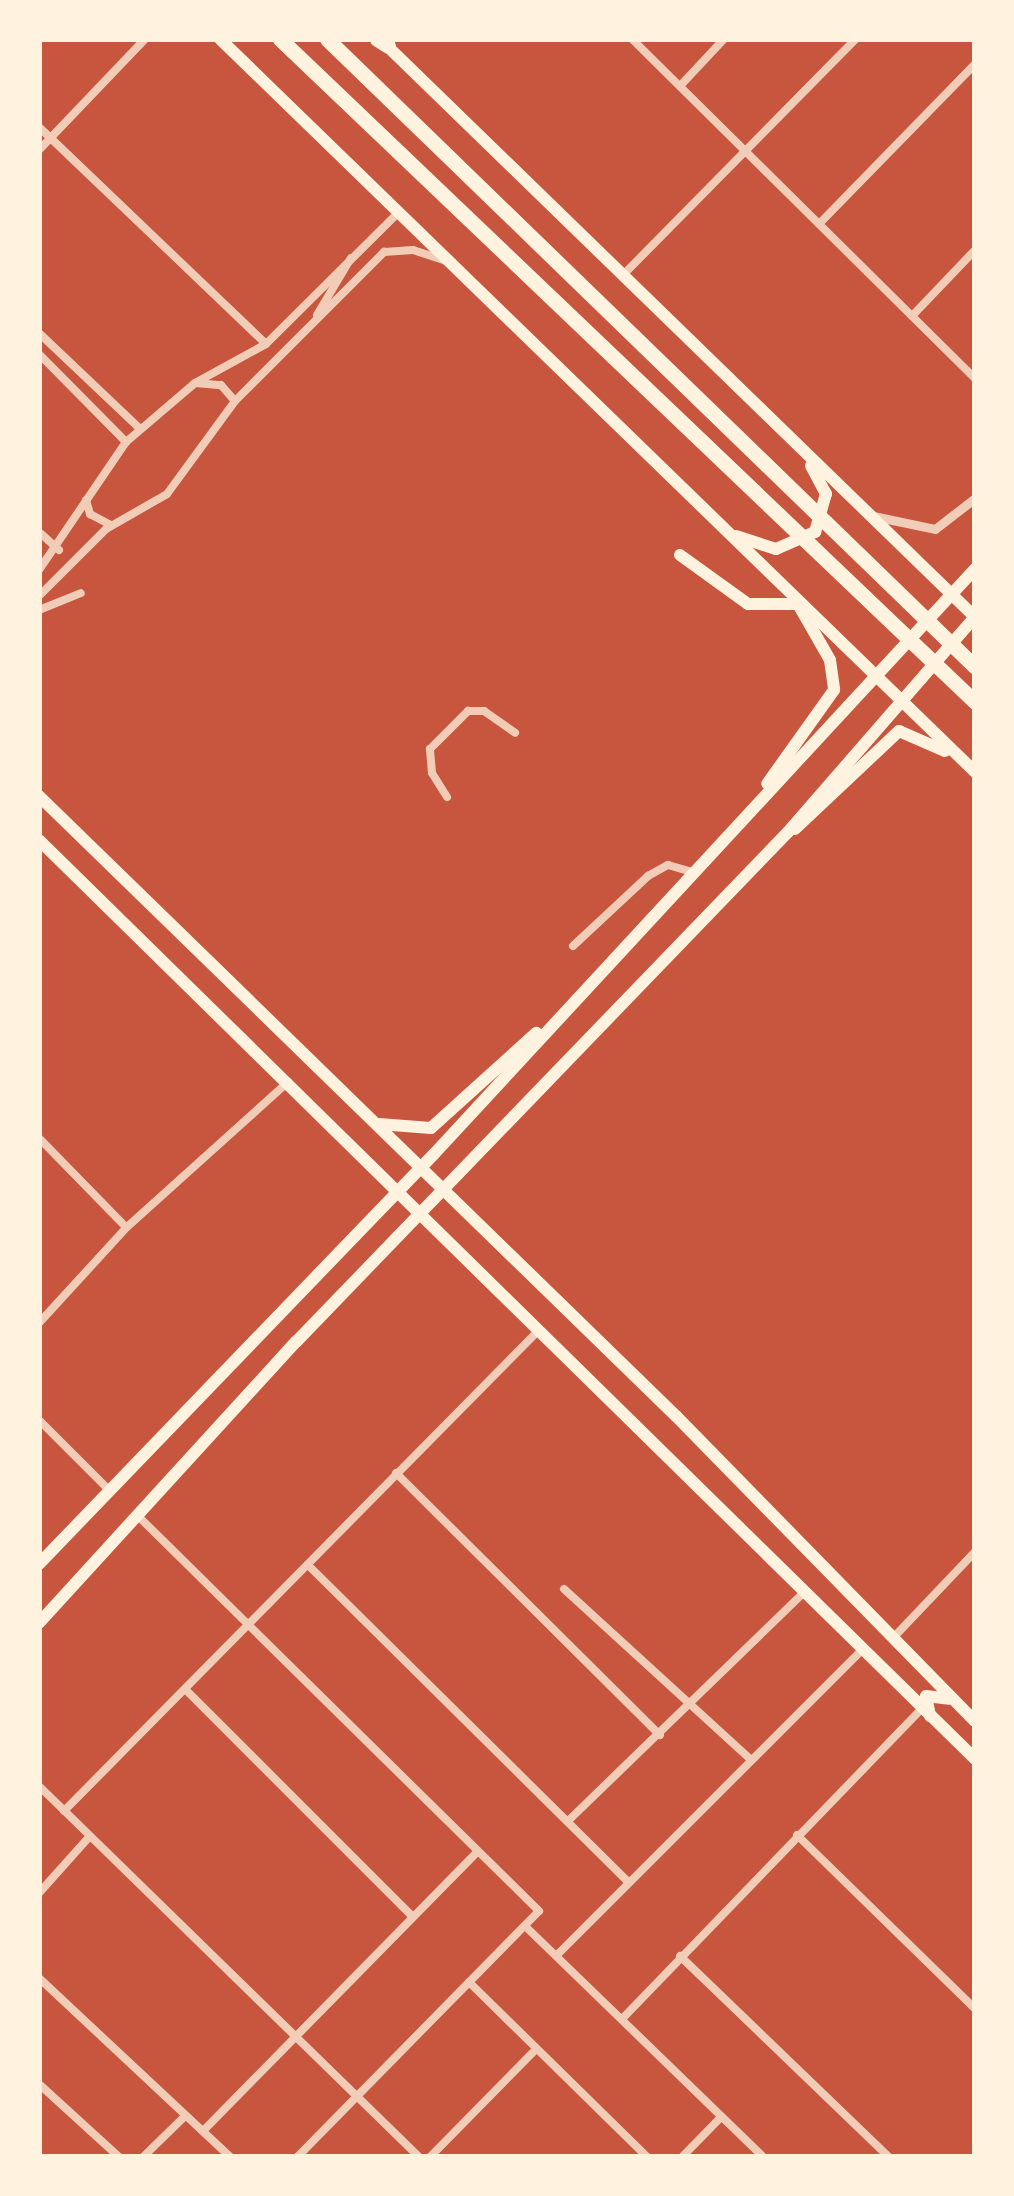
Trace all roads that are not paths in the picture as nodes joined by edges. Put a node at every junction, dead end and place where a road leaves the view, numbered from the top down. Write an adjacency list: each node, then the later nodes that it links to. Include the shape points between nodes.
1 (145, 39): 12 (street)
2 (220, 39): 15 (main road)
3 (280, 39): 51 (highway)
4 (327, 39): 48 (highway)
5 (632, 39): 10 (street)
6 (724, 39): 10 (street)
7 (856, 39): 13 (street)
8 (382, 41): 20 (main road)
9 (975, 64): 16 (street)
10 (680, 86): 13 (street)
11 (39, 127): 12 (street)
12 (51, 138): 14 (street); 24 (street)
13 (748, 149): 16 (street); 20 (street)
14 (39, 150)
15 (399, 212): 18 (street); 19 (main road)
16 (819, 224): 21 (street)
17 (975, 250): 21 (street)
18 (353, 254): 22 (street); 24 (street)
19 (447, 261): 22 (street, via 413,250 384,252); 36 (main road)
20 (621, 278): 31 (main road)
21 (912, 316): 26 (street)
22 (316, 317): 28 (street)
23 (39, 333): 29 (street)
24 (266, 344): 27 (street)
25 (39, 354): 30 (street)
26 (975, 379)
27 (195, 383): 28 (street, via 221,386); 29 (street)
28 (236, 401): 35 (street, via 193,468)
29 (140, 429): 30 (street)
30 (126, 442): 32 (street)
31 (802, 452): 34 (main road); 36 (main road, via 826,494 815,532 776,549)
32 (86, 498): 35 (street, via 91,514); 38 (street)
33 (975, 498): 34 (street, via 935,529)
34 (871, 515): 44 (main road)
35 (116, 526): 43 (street)
36 (724, 530): 45 (main road)
37 (39, 532): 38 (street)
38 (59, 550): 41 (street)
39 (680, 555): 45 (main road, via 748,604)
40 (975, 569): 44 (main road)
41 (39, 570)
42 (81, 593): 46 (street)
43 (39, 596)
44 (949, 598): 47 (main road); 49 (main road)
45 (798, 604): 49 (main road); 56 (main road, via 830,660 834,690)
46 (39, 610)
47 (973, 620): 50 (main road)
48 (975, 667)
49 (876, 677): 50 (main road); 56 (main road)
50 (898, 700): 53 (main road); 57 (main road)
51 (975, 701)
52 (515, 734): 55 (street, via 492,715 468,710 430,749 431,773)
53 (970, 768): 57 (main road, via 899,731)
54 (39, 796): 63 (main road)
55 (447, 797)
56 (758, 801): 59 (main road)
57 (788, 832): 67 (main road)
58 (39, 841): 62 (main road)
59 (688, 871): 60 (street, via 668,865 648,876); 61 (main road)
60 (573, 946)
61 (542, 1030): 63 (main road, via 431,1128 393,1130); 65 (main road)
62 (289, 1081): 66 (main road); 69 (street)
63 (368, 1120): 65 (main road)
64 (39, 1138): 69 (street)
65 (420, 1168): 66 (main road); 67 (main road)
66 (399, 1189): 68 (main road); 76 (main road)
67 (444, 1192): 68 (main road); 85 (main road)
68 (422, 1213): 73 (main road); 77 (main road)
69 (127, 1227): 71 (street)
70 (39, 1304): 71 (street)
71 (49, 1313): 72 (street)
72 (39, 1324)
73 (538, 1332): 75 (street); 82 (main road)
74 (39, 1420): 76 (street)
75 (396, 1473): 80 (street); 92 (street)
76 (108, 1489): 79 (main road)
77 (138, 1516): 83 (main road); 84 (street)
78 (975, 1552): 85 (street)
79 (39, 1564)
80 (308, 1565): 84 (street); 97 (street)
81 (564, 1589): 89 (street)
82 (802, 1594): 86 (main road); 89 (street)
83 (39, 1624)
84 (250, 1626): 87 (street); 100 (street)
85 (892, 1639): 88 (main road)
86 (861, 1651): 90 (main road); 94 (street)
87 (186, 1690): 96 (street); 103 (street)
88 (956, 1702): 91 (main road); 93 (main road, via 926,1696 928,1714)
89 (693, 1708): 92 (street); 94 (street)
90 (920, 1709): 93 (main road); 98 (street)
91 (975, 1721)
92 (660, 1735): 97 (street)
93 (975, 1758)
94 (751, 1760): 101 (street)
95 (39, 1786): 96 (street)
96 (64, 1811): 99 (street)
97 (568, 1821): 101 (street)
98 (797, 1835): 106 (street); 109 (street)
99 (91, 1836): 102 (street); 111 (street)
100 (478, 1851): 103 (street); 104 (street, via 538,1910)
101 (627, 1881): 105 (street)
102 (39, 1893)
103 (411, 1915): 111 (street)
104 (525, 1926): 105 (street); 108 (street)
105 (557, 1955): 110 (street)
106 (680, 1956): 110 (street); 127 (street)
107 (39, 1978): 115 (street)
108 (469, 1982): 112 (street); 114 (street)
109 (975, 2009)
110 (622, 2019): 116 (street)
111 (295, 2038): 114 (street); 117 (street)
112 (534, 2051): 123 (street); 124 (street)
113 (39, 2084): 118 (street)
114 (360, 2095): 121 (street); 122 (street)
115 (185, 2116): 117 (street); 119 (street)
116 (721, 2117): 125 (street); 126 (street)
117 (203, 2131): 120 (street)
118 (119, 2157)
119 (143, 2157)
120 (230, 2157)
121 (297, 2157)
122 (418, 2157)
123 (430, 2157)
124 (647, 2157)
125 (682, 2157)
126 (763, 2157)
127 (889, 2157)

